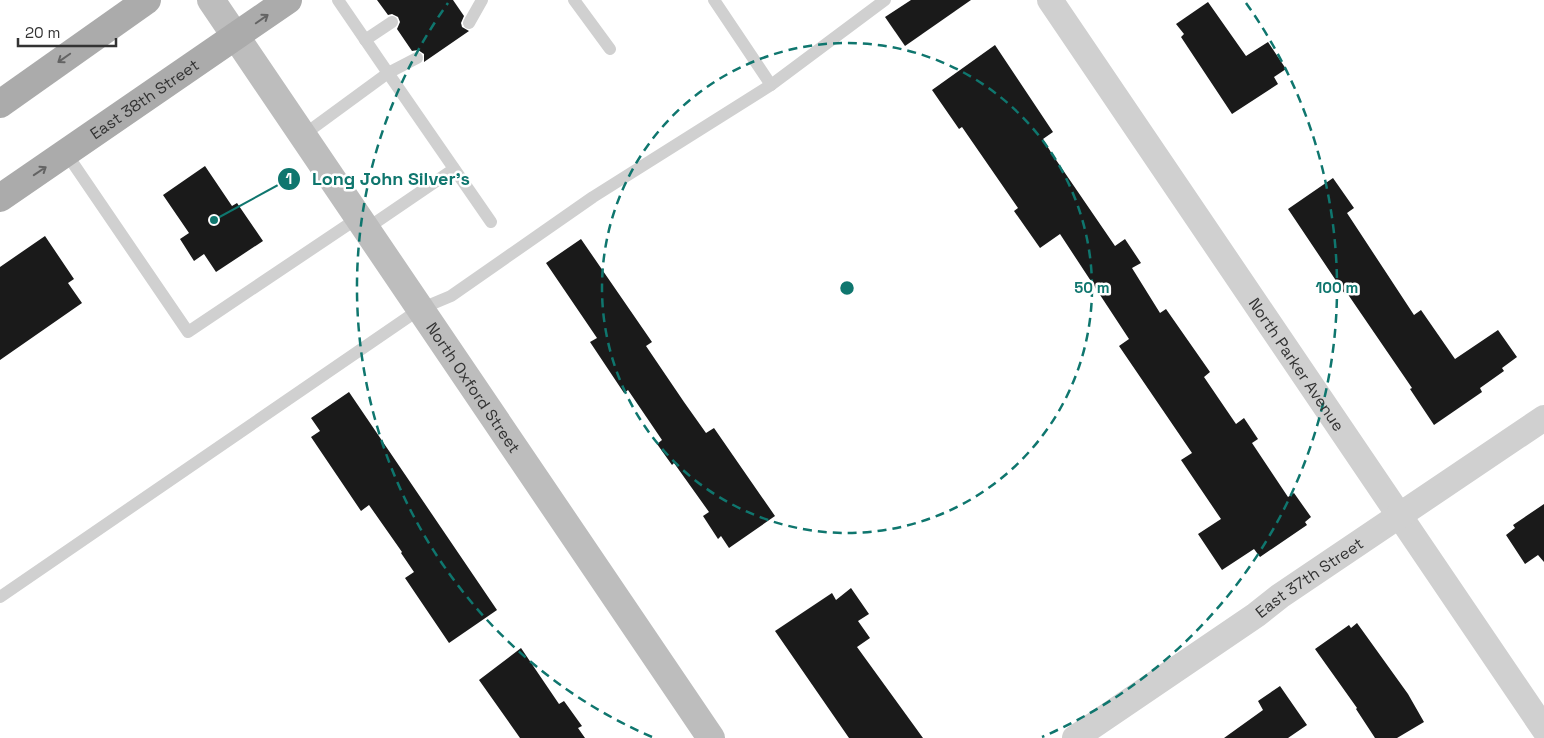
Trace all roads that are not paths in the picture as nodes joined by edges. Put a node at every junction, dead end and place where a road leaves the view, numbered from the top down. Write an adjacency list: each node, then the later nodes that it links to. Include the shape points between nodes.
1 (147, 0): 18 (main road, one-way to 18)
2 (210, 0): 12 (street, North Oxford Street)
3 (288, 0): 12 (main road, East 38th Street, one-way to 3)
4 (338, 0): 13 (lane)
5 (482, 0): 11 (lane)
6 (574, 0): 14 (lane)
7 (714, 0): 17 (lane)
8 (885, 0): 17 (lane)
9 (1050, 0): 27 (street, North Parker Avenue)
10 (392, 22): 13 (lane)
11 (469, 23)
12 (235, 37): 19 (street, North Oxford Street); 20 (main road, East 38th Street)
13 (365, 40): 16 (lane)
14 (610, 48)
15 (417, 58): 16 (lane)
16 (388, 73): 19 (lane); 21 (lane)
17 (770, 85): 25 (lane, via 593,197 451,296)
18 (0, 104)
19 (302, 136): 24 (street, North Oxford Street)
20 (66, 153): 22 (main road, East 38th Street, one-way to 20); 24 (lane, via 188,332)
21 (454, 169): 23 (lane); 24 (lane)
22 (0, 198)
23 (491, 222)
24 (362, 224): 25 (street, North Oxford Street)
25 (420, 309): 28 (lane); 30 (street, North Oxford Street)
26 (1544, 418): 27 (street, East 37th Street)
27 (1398, 515): 29 (street, North Parker Avenue); 31 (street, East 37th Street)
28 (0, 597)
29 (1544, 729)
30 (711, 738)
31 (1075, 738)

